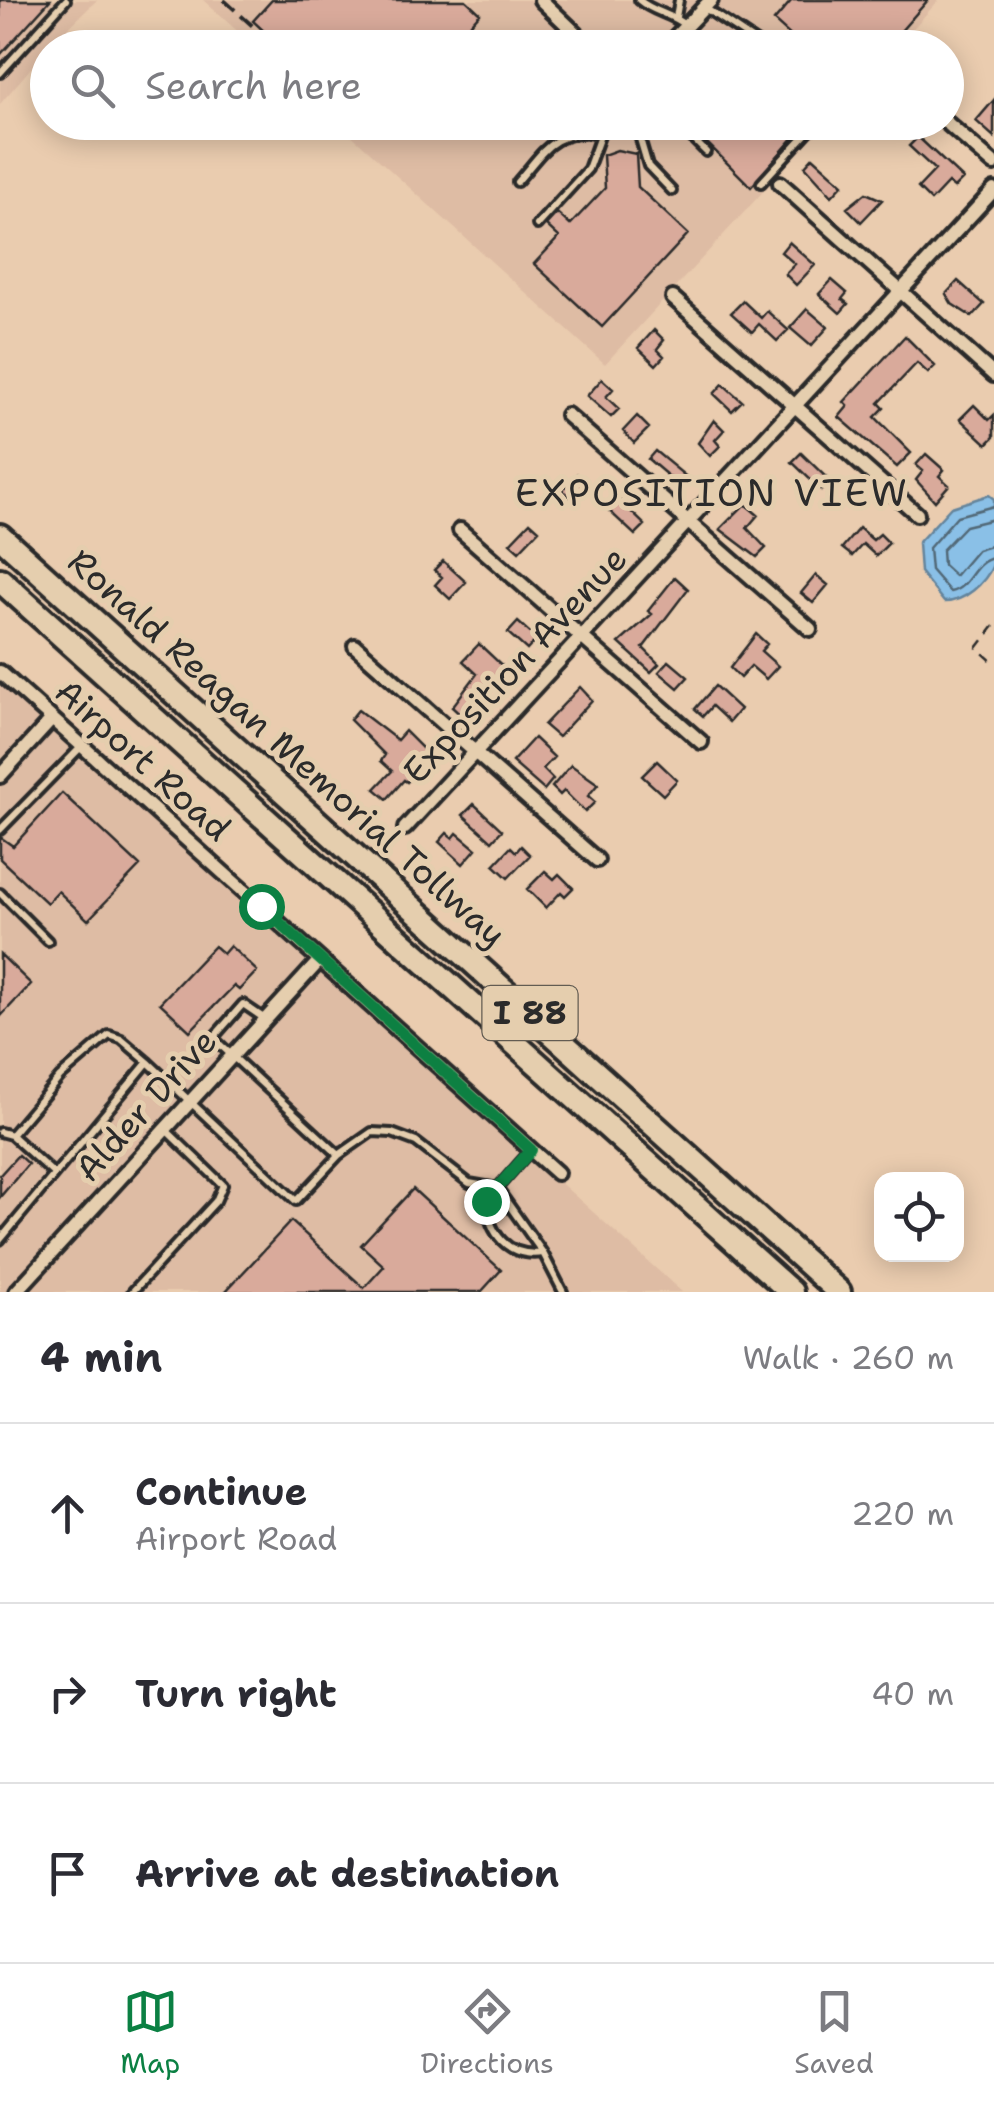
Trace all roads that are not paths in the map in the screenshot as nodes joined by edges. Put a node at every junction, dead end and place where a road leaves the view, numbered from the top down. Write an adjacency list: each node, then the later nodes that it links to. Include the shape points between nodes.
1 (66, 0): 7 (lane)
2 (541, 0): 8 (street)
3 (639, 0): 6 (lane)
4 (678, 0): 6 (lane)
5 (707, 4): 6 (street); 10 (lane)
6 (681, 22): 9 (street)
7 (39, 30)
8 (572, 30)
9 (676, 30)
10 (741, 30)
11 (30, 40): 12 (lane)
12 (0, 73)
13 (964, 138): 20 (street)
14 (555, 140): 21 (lane)
15 (598, 140): 26 (lane, via 588,169)
16 (640, 140): 25 (lane, via 648,166)
17 (694, 140): 19 (lane)
18 (801, 140): 22 (lane)
19 (706, 152)
20 (994, 164)
21 (517, 182)
22 (761, 183)
23 (780, 184): 27 (street)
24 (994, 190): 27 (street, Exposition Avenue)
25 (672, 191)
26 (537, 224)
27 (900, 291): 29 (street); 30 (street, Exposition Avenue)
28 (673, 298): 30 (street)
29 (994, 375)
30 (795, 406): 32 (street); 33 (street, Exposition Avenue)
31 (567, 415): 33 (street)
32 (917, 514)
33 (688, 521): 37 (street); 38 (street, Exposition Avenue)
34 (460, 530): 38 (street)
35 (0, 536): 44 (highway, Ronald Reagan Memorial Tollway / I 88)
36 (0, 580): 44 (highway, Ronald Reagan Memorial Tollway / I 88)
37 (810, 628)
38 (582, 637): 42 (street); 45 (street, Exposition Avenue)
39 (355, 646): 45 (street)
40 (0, 672): 41 (street, Airport Road)
41 (52, 720): 43 (street, Airport Road); 46 (street)
42 (701, 742)
43 (82, 746): 48 (lane); 52 (street, Airport Road)
44 (210, 747): 70 (highway, Ronald Reagan Memorial Tollway / I 88); 71 (highway, Ronald Reagan Memorial Tollway / I 88)
45 (475, 752): 47 (street, Exposition Avenue); 49 (street)
46 (0, 776)
47 (405, 828)
48 (0, 830)
49 (597, 860)
50 (0, 894): 51 (lane)
51 (48, 941)
52 (320, 960): 53 (street, Alder Drive); 60 (street, Airport Road)
53 (265, 1019): 54 (street, Alder Drive); 54 (lane, via 239,1006 213,1038)
54 (232, 1056): 56 (street, Alder Drive); 61 (lane)
55 (148, 1062): 56 (lane); 59 (lane, via 108,1035 60,1077); 63 (lane)
56 (189, 1102): 57 (street, Alder Drive); 61 (lane, via 296,1200)
57 (165, 1129): 67 (street, Alder Drive); 68 (lane, via 224,1185)
58 (0, 1132): 59 (lane)
59 (11, 1135): 63 (lane)
60 (531, 1150): 62 (street, Airport Road); 64 (lane)
61 (339, 1155): 64 (lane, via 372,1132 392,1133 416,1142 469,1183)
62 (558, 1173)
63 (54, 1174): 65 (lane)
64 (496, 1188): 66 (lane); 66 (lane, via 486,1201 488,1225 517,1252)
65 (0, 1240)
66 (543, 1253): 69 (lane)
67 (16, 1292)
68 (132, 1292)
69 (562, 1292)
70 (791, 1292)
71 (839, 1292)

